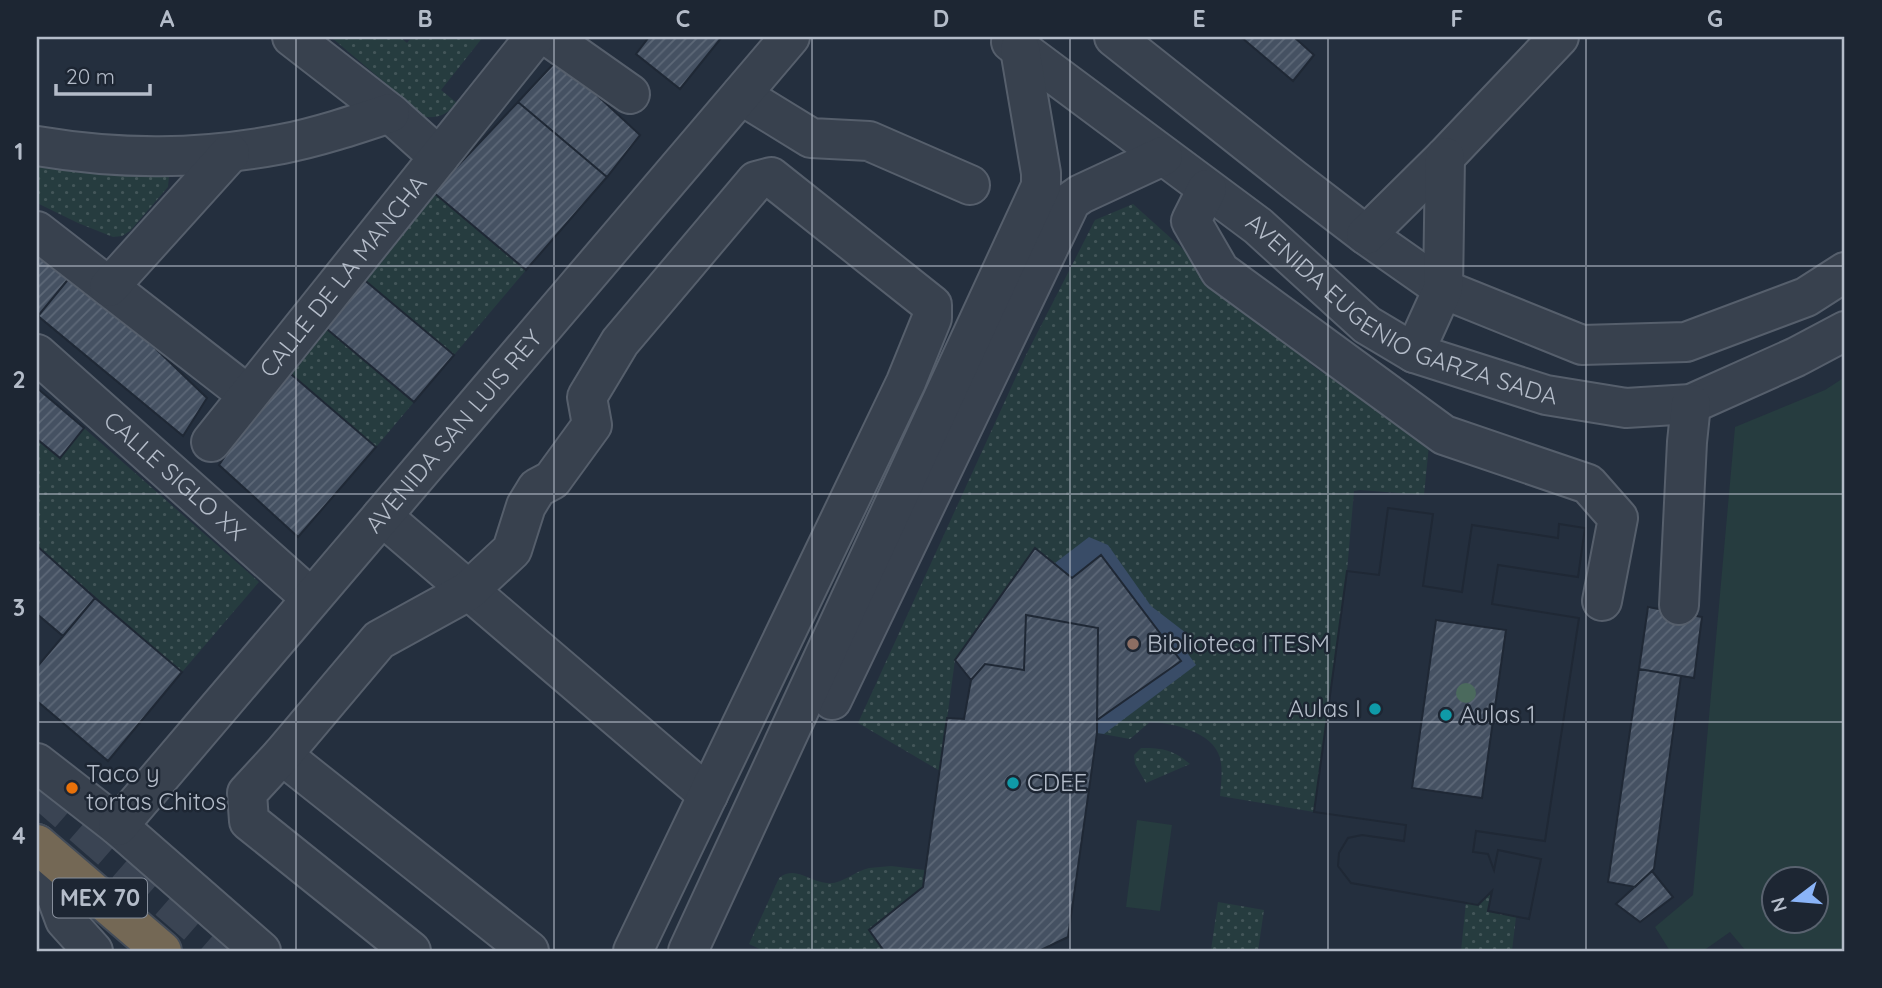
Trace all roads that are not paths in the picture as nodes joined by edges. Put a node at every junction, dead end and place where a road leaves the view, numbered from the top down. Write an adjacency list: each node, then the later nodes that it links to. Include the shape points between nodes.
1 (292, 37): 10 (street, CALLE DE LA MANCHA)
2 (535, 37): 15 (street, CALLE DE LA MANCHA)
3 (549, 37): 8 (street)
4 (790, 37): 9 (street, AVENIDA SAN LUIS REY)
5 (1114, 37): 16 (street, AVENIDA EUGENIO GARZA SADA)
6 (1559, 37): 14 (street)
7 (1012, 43): 13 (street, AVENIDA EUGENIO GARZA SADA); 22 (street, via 1041,173)
8 (630, 94)
9 (741, 95): 17 (street, via 811,138 869,141); 34 (street, AVENIDA SAN LUIS REY)
10 (390, 113): 12 (street, via 338,131); 15 (street, CALLE DE LA MANCHA)
11 (37, 146): 12 (street, via 86,154 158,157)
12 (230, 153): 24 (street)
13 (1163, 156): 18 (street, AVENIDA EUGENIO GARZA SADA); 22 (street, via 1081,194)
14 (1445, 157): 21 (street); 25 (street)
15 (439, 158): 29 (street, CALLE DE LA MANCHA)
16 (1293, 179): 19 (street); 21 (street, AVENIDA EUGENIO GARZA SADA)
17 (970, 186)
18 (1206, 188): 19 (street, AVENIDA EUGENIO GARZA SADA); 37 (street, via 1191,221 1220,271 1444,435 1588,484 1618,518)
19 (1258, 226): 27 (street, AVENIDA EUGENIO GARZA SADA, via 1367,325)
20 (37, 231): 24 (street, CALLE DE LA MANCHA)
21 (1366, 235): 25 (street, AVENIDA EUGENIO GARZA SADA)
22 (1034, 239): 30 (street); 51 (street, via 819,728 759,836)
23 (1845, 272): 25 (street, AVENIDA EUGENIO GARZA SADA, via 1806,297 1686,342 1582,345)
24 (109, 287): 29 (street, CALLE DE LA MANCHA)
25 (1443, 289): 27 (street)
26 (1845, 331): 31 (street, AVENIDA EUGENIO GARZA SADA)
27 (1413, 353): 31 (street, AVENIDA EUGENIO GARZA SADA, via 1546,395 1626,408)
28 (37, 354): 36 (street, CALLE SIGLO XX)
29 (248, 395): 33 (street, CALLE DE LA MANCHA)
30 (942, 399): 32 (street); 50 (street)
31 (1691, 404): 38 (street)
32 (880, 435): 35 (street, via 932,318 932,305 771,177 756,181 620,342 587,397 592,425 552,480 537,488 512,550); 41 (street)
33 (211, 442)
34 (382, 516): 35 (street); 36 (street, AVENIDA SAN LUIS REY)
35 (468, 591): 39 (street, via 379,640); 41 (street)
36 (311, 598): 42 (street, AVENIDA SAN LUIS REY)
37 (1602, 601)
38 (1679, 605)
39 (282, 755): 47 (street, via 247,793 249,821); 48 (street)
40 (37, 779): 42 (street)
41 (708, 795): 49 (street)
42 (118, 826): 46 (street)
43 (37, 844): 44 (street, via 65,920); 45 (highway, MEX 70)
44 (93, 951)
45 (162, 951)
46 (261, 951)
47 (411, 951)
48 (529, 951)
49 (633, 951)
50 (688, 951)
51 (707, 951)

